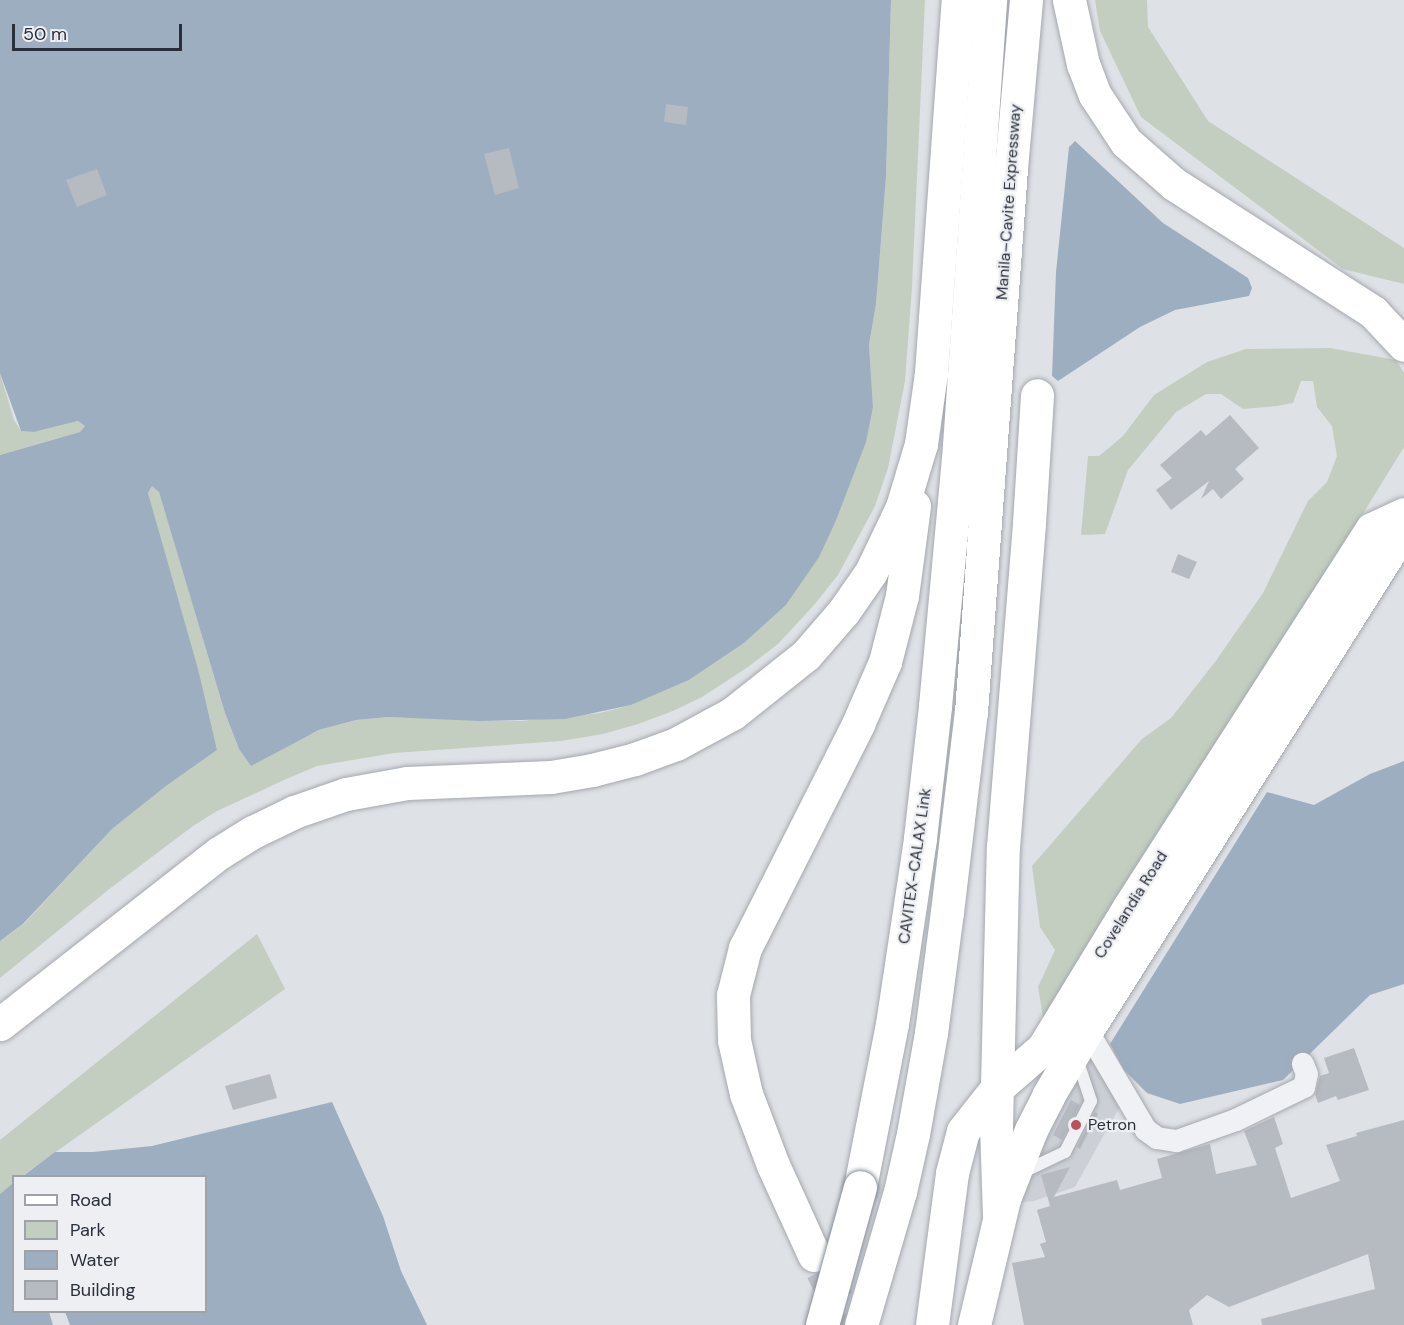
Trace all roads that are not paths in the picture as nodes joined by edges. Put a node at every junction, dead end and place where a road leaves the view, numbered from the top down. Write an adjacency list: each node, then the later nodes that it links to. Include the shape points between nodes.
1 (958, 0): 9 (main road, via 931,373)
2 (990, 0): 8 (main road, Manila–Cavite Expressway)
3 (1026, 0): 19 (main road, Manila–Cavite Expressway, via 971,712 947,912 924,1075 900,1192)
4 (1069, 0): 5 (main road, via 1083,64 1095,95 1126,142 1173,184)
5 (1389, 316): 6 (main road)
6 (1404, 345)
7 (1037, 395): 15 (main road, via 1006,802)
8 (962, 400): 18 (main road, CAVITEX–CALAX Link, bridge, via 935,706 892,1024 860,1187)
9 (921, 444): 12 (main road, via 899,514 858,592 806,655 733,714 676,744 613,765 551,777 407,783 346,794 294,813 219,853); 17 (main road, via 902,596 885,662 858,724 745,948 733,995 734,1040 746,1094)
10 (1404, 514): 15 (main road, Covelandia Road, via 1372,529 1042,1048)
11 (1404, 529): 13 (main road, Covelandia Road)
12 (0, 1024)
13 (1080, 1040): 14 (street, via 1146,1130 1157,1138 1177,1142 1236,1120 1304,1087 1307,1074); 16 (main road, Covelandia Road, via 1031,1130)
14 (1303, 1064)
15 (997, 1088): 16 (main road); 20 (main road, Covelandia Road, via 963,1131 952,1173)
16 (999, 1216): 21 (main road, Covelandia Road)
17 (814, 1255)
18 (822, 1325)
19 (861, 1325)
20 (932, 1325)
21 (974, 1325)

